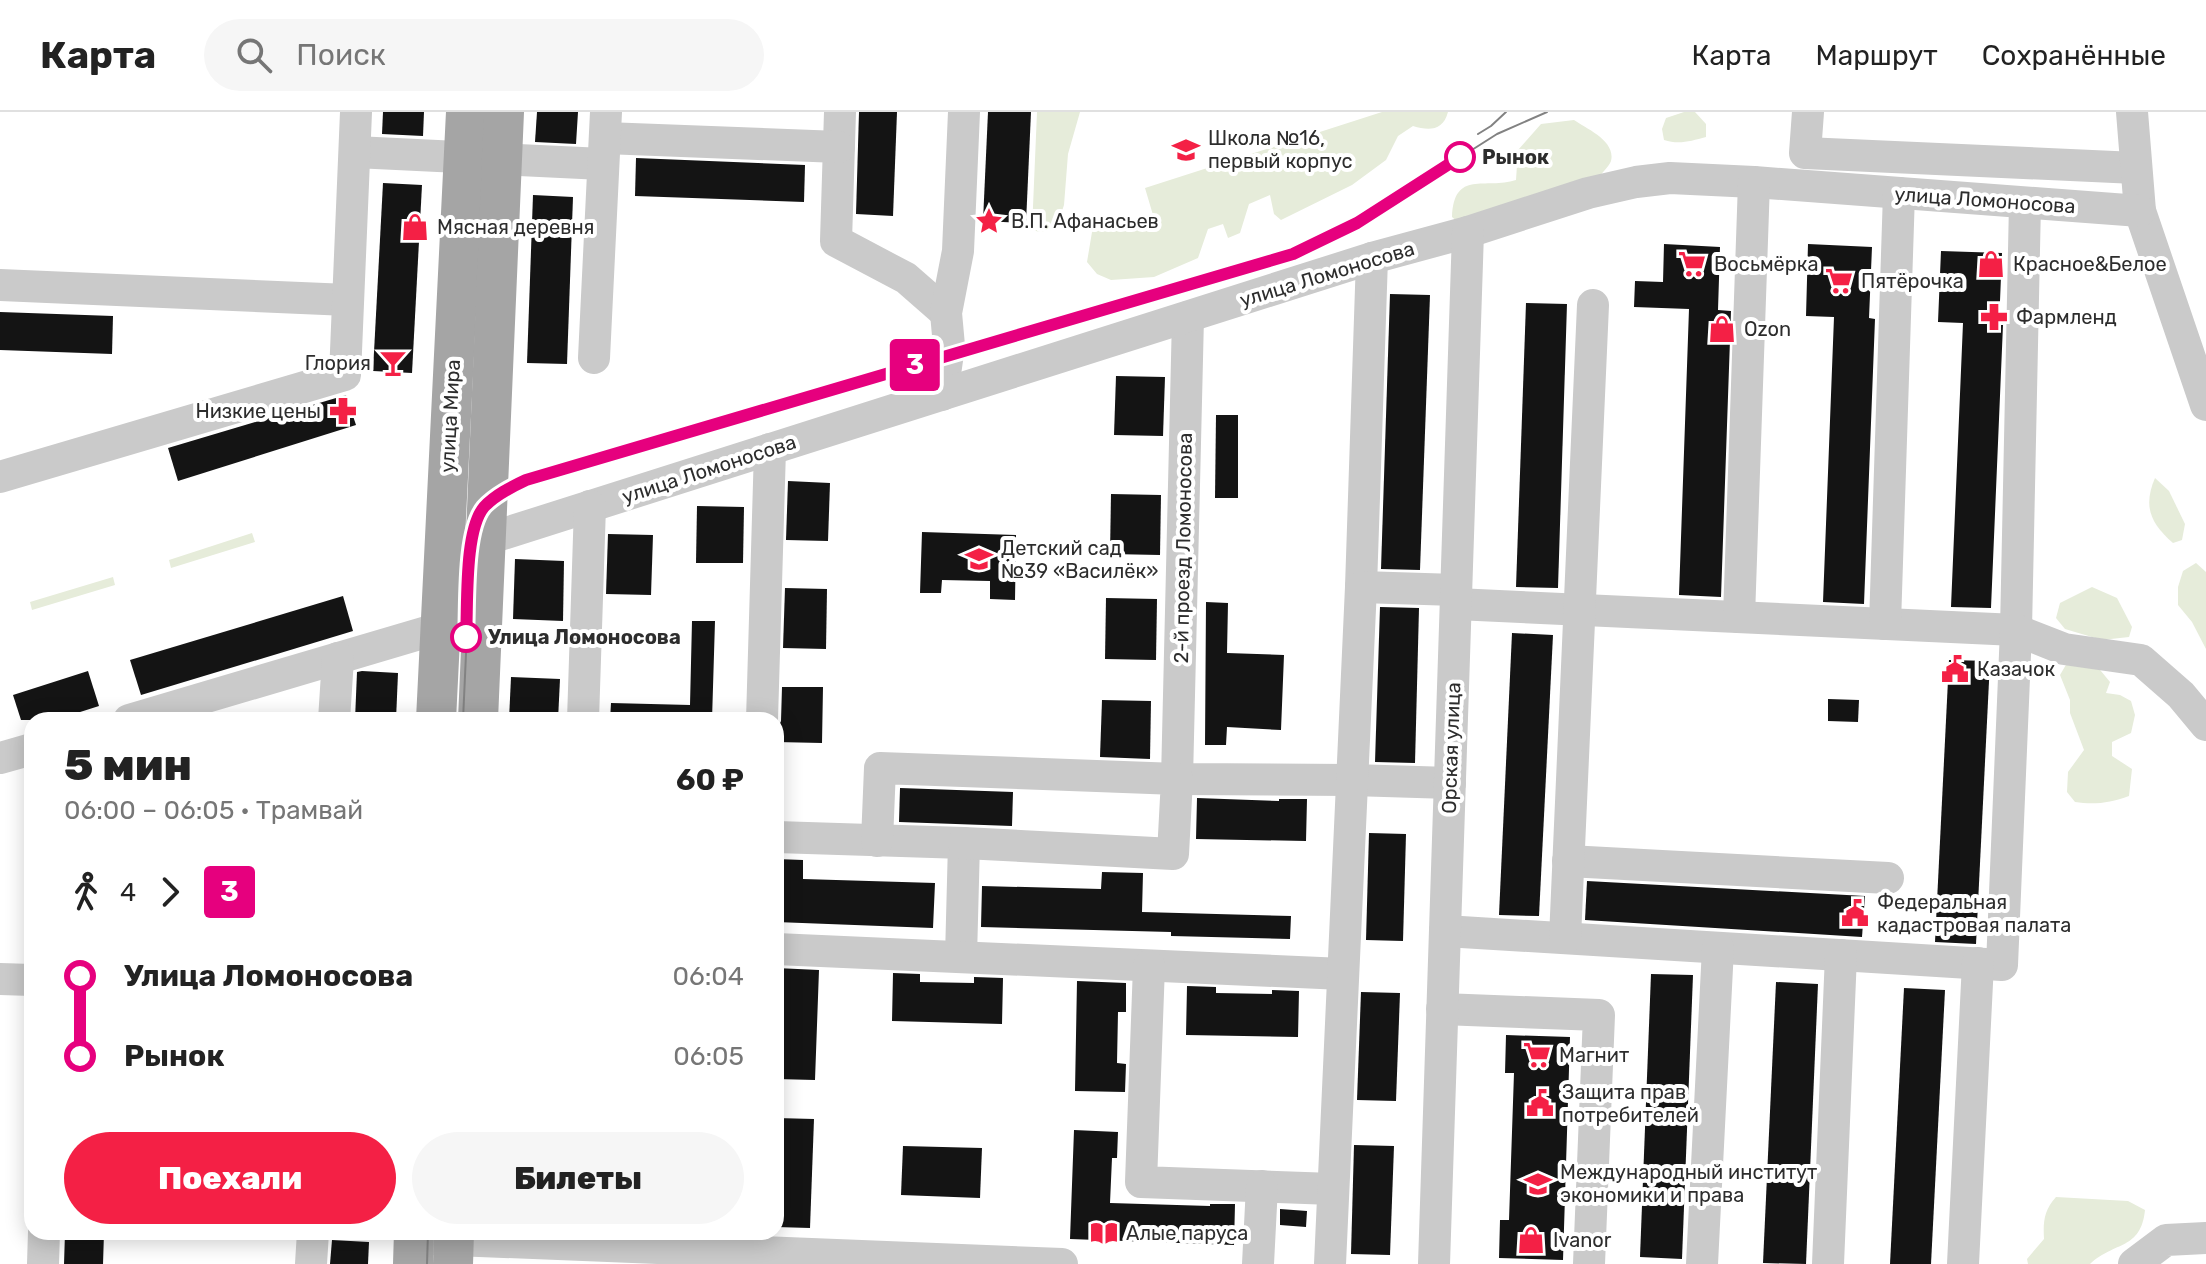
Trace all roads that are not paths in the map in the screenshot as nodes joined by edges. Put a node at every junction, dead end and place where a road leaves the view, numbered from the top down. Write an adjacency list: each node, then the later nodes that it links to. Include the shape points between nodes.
1 (356, 112): 10 (street)
2 (466, 112): 11 (main road, улица Мира)
3 (504, 112): 12 (main road, улица Мира)
4 (840, 112): 9 (street)
5 (964, 112): 23 (street, via 958,251)
6 (1808, 112): 13 (street, via 1805,153)
7 (2132, 112): 13 (street)
8 (605, 138): 9 (street); 12 (street); 25 (street)
9 (839, 147): 23 (street, via 836,241 906,278)
10 (355, 152): 11 (street); 21 (street)
11 (463, 157): 12 (street); 32 (main road, улица Мира)
12 (503, 159): 31 (main road, улица Мира)
13 (2136, 168): 17 (street)
14 (1754, 182): 15 (street, улица Ломоносова); 18 (street, улица Ломоносова, via 1636,182); 36 (street)
15 (1899, 193): 16 (street, улица Ломоносова); 37 (street)
16 (2025, 203): 17 (street, улица Ломоносова); 39 (street)
17 (2140, 211): 27 (street)
18 (1468, 232): 19 (street, улица Ломоносова); 34 (street, Орская улица)
19 (1372, 258): 24 (street, улица Ломоносова); 33 (street)
20 (0, 285): 21 (street)
21 (348, 300): 29 (street, via 345,375)
22 (1593, 305): 35 (street)
23 (946, 313): 26 (street, via 949,346)
24 (1188, 317): 26 (street, улица Ломоносова); 48 (street, 2-й проезд Ломоносова)
25 (594, 358)
26 (942, 395): 28 (street, улица Ломоносова)
27 (2206, 405)
28 (770, 449): 30 (street, улица Ломоносова); 46 (street)
29 (0, 477)
30 (590, 506): 31 (street, улица Ломоносова); 45 (street)
31 (487, 539): 32 (street, улица Ломоносова); 44 (main road, улица Мира)
32 (443, 553): 38 (main road, улица Мира)
33 (1361, 587): 34 (street); 49 (street)
34 (1456, 597): 35 (street); 50 (street, Орская улица)
35 (1580, 610): 36 (street); 54 (street)
36 (1739, 617): 37 (street)
37 (1885, 624): 39 (street)
38 (440, 628): 40 (street); 43 (main road, улица Мира)
39 (2016, 630): 47 (street, via 2064,649 2141,660); 62 (street, via 2002,965)
40 (338, 658): 41 (street); 42 (street)
41 (156, 712)
42 (335, 712)
43 (436, 712)
44 (478, 712)
45 (583, 712)
46 (762, 712)
47 (2206, 725)
48 (1177, 779): 49 (street); 52 (street, via 880,768); 53 (street, 2-й проезд Ломоносова, via 1173,854)
49 (1352, 780): 50 (street); 64 (street)
50 (1450, 783): 56 (street, Орская улица)
51 (784, 837): 52 (street)
52 (877, 841): 53 (street)
53 (964, 843): 61 (street)
54 (1568, 861): 55 (street); 57 (street)
55 (1888, 878)
56 (1445, 931): 57 (street); 67 (street, Орская улица)
57 (1565, 938): 58 (street)
58 (1718, 948): 60 (street); 84 (street)
59 (784, 949): 61 (street)
60 (1841, 955): 62 (street); 85 (street)
61 (961, 957): 63 (street)
62 (1978, 963): 86 (street)
63 (1149, 966): 64 (street); 68 (street, via 1141,1182)
64 (1343, 974): 69 (street)
65 (0, 979): 66 (street)
66 (24, 980)
67 (1442, 1009): 82 (street, Орская улица); 83 (street, via 1599,1015)
68 (1262, 1186): 69 (street); 80 (street)
69 (1333, 1189): 81 (street)
70 (2206, 1238): 87 (street, via 2166,1240)
71 (44, 1240): 77 (street)
72 (312, 1240): 78 (street)
73 (596, 1240): 76 (street)
74 (642, 1240): 79 (street)
75 (414, 1245): 76 (street)
76 (454, 1245)
77 (43, 1264)
78 (311, 1264)
79 (1062, 1264)
80 (1258, 1264)
81 (1330, 1264)
82 (1434, 1264)
83 (1589, 1264)
84 (1702, 1264)
85 (1828, 1264)
86 (1963, 1264)
87 (2134, 1264)

